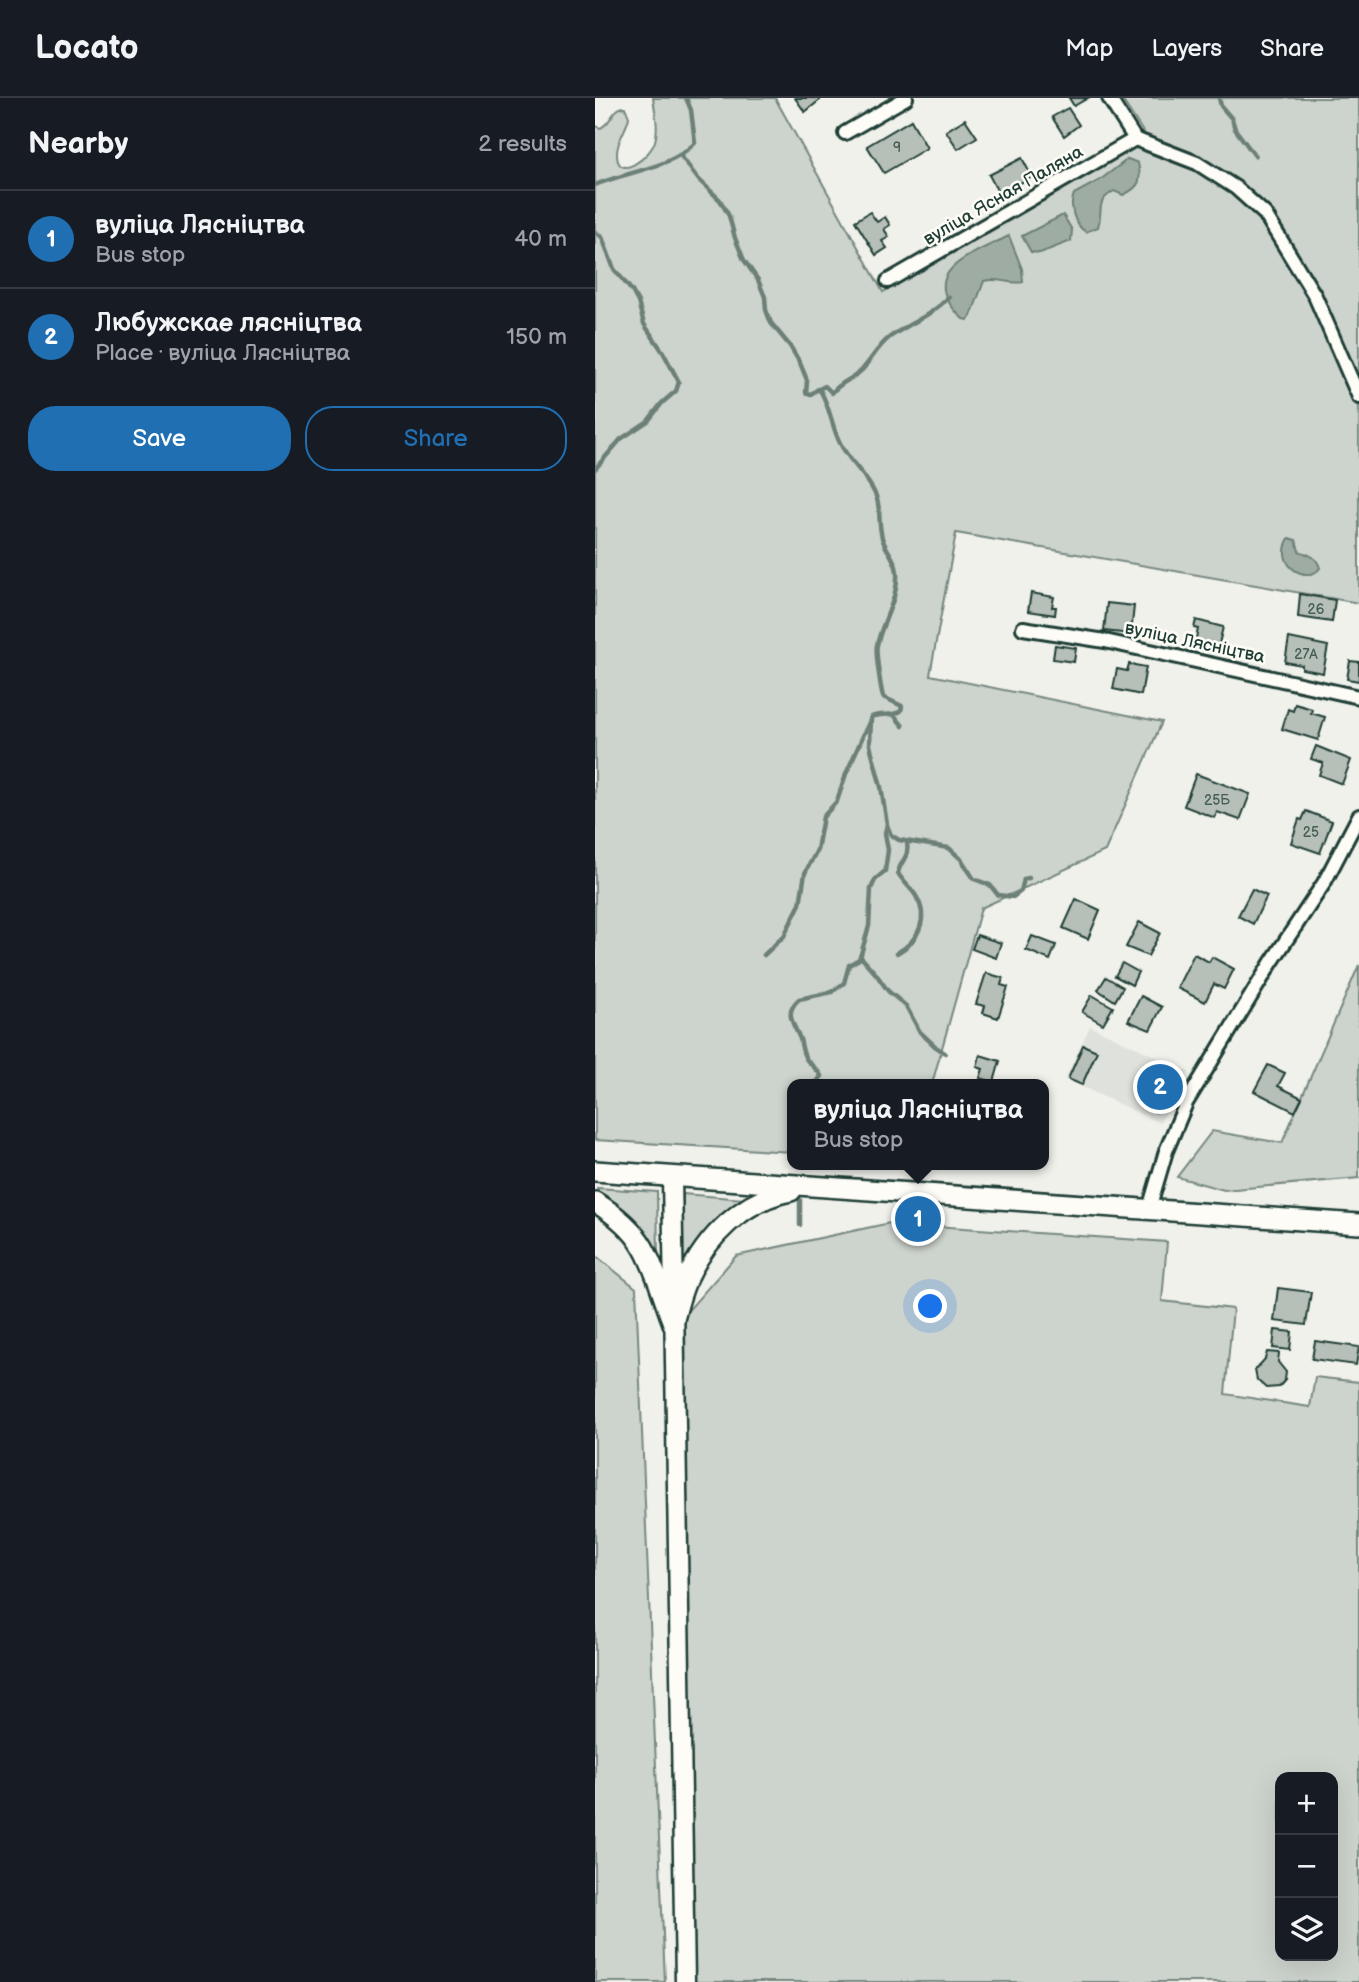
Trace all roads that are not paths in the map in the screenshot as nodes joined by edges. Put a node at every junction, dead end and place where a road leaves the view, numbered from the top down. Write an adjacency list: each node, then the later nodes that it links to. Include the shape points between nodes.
1 (906, 98): 3 (street)
2 (1109, 98): 4 (street)
3 (845, 134)
4 (1135, 139): 5 (street, вуліца Ясная Паляна); 6 (street, via 1197,163 1265,214 1315,296)
5 (888, 281)
6 (1359, 397)
7 (1023, 628): 8 (street, вуліца Лясніцтва, via 1132,646)
8 (1359, 698)
9 (1359, 816): 14 (street, via 1324,883 1198,1080 1166,1152)
10 (595, 1171): 11 (main road)
11 (672, 1177): 12 (main road); 16 (street)
12 (813, 1186): 14 (main road); 16 (main road, via 770,1195 720,1231 696,1261)
13 (595, 1202): 16 (main road, via 643,1246)
14 (1149, 1209): 15 (main road)
15 (1359, 1224)
16 (673, 1323): 17 (street)
17 (685, 1982)

